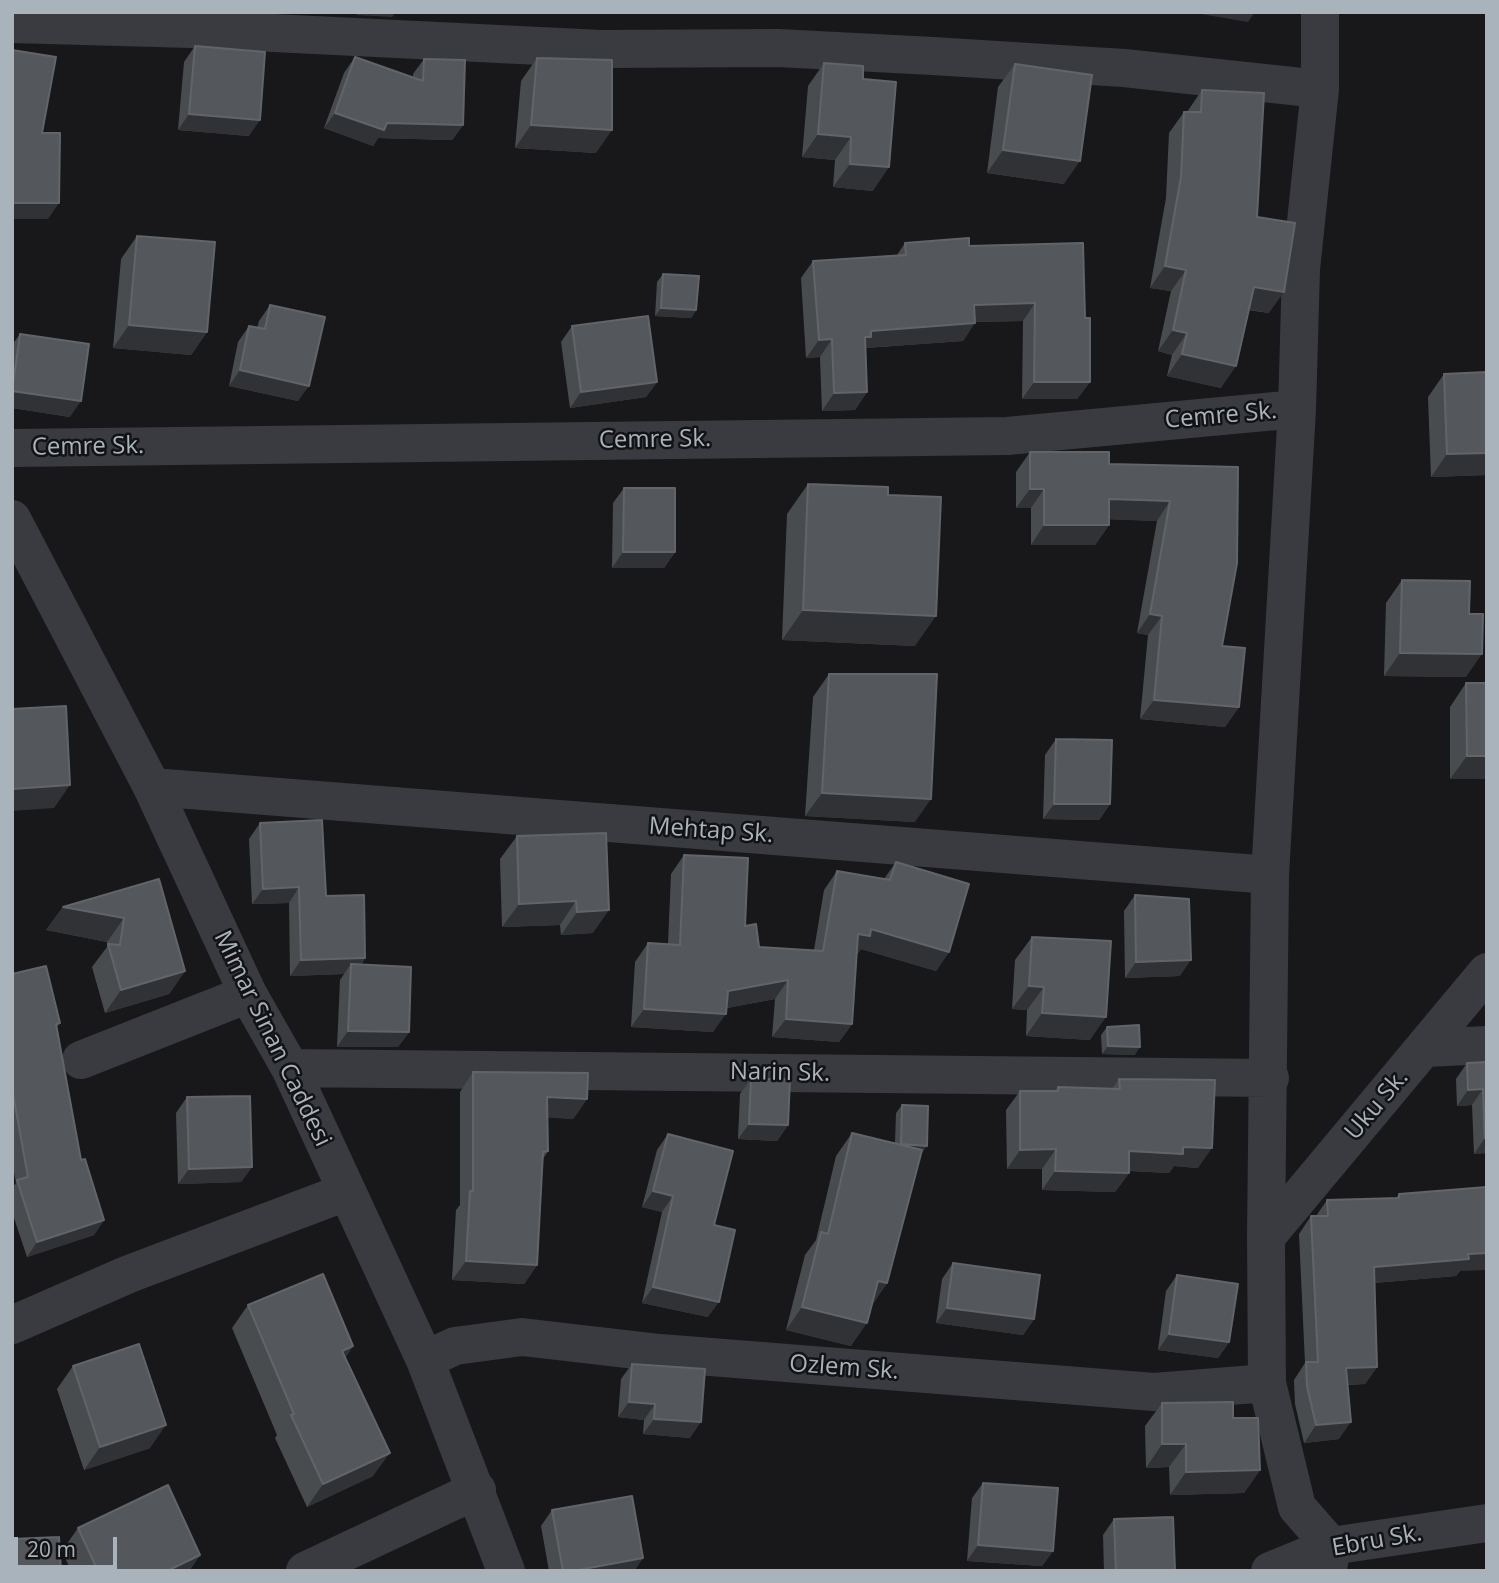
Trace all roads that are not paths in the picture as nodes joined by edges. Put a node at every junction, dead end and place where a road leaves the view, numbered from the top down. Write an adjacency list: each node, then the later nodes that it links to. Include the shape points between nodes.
1 (1320, 12): 3 (street)
2 (12, 24): 3 (street, via 601,48 778,48 920,55 1124,68)
3 (1320, 89): 4 (street, via 1301,269)
4 (1297, 409): 5 (street, Cemre Sk., via 1007,436); 8 (street)
5 (12, 448)
6 (12, 519): 7 (street, Mimar Sinan Caddesi)
7 (152, 787): 8 (street, Mehtap Sk.); 10 (street, Mimar Sinan Caddesi)
8 (1270, 875): 15 (street)
9 (1487, 972): 12 (street, Uku Sk.)
10 (248, 993): 13 (street); 14 (street, Mimar Sinan Caddesi)
11 (1487, 1045): 12 (street)
12 (1426, 1048): 17 (street, Uku Sk.)
13 (81, 1060)
14 (290, 1068): 15 (street, Narin Sk.); 16 (street, Mimar Sinan Caddesi)
15 (1270, 1078): 17 (street)
16 (346, 1192): 18 (street, via 129,1274); 19 (street, Mimar Sinan Caddesi)
17 (1266, 1237): 20 (street)
18 (12, 1325)
19 (425, 1360): 20 (street, Ozlem Sk., via 455,1346 522,1337 673,1354 1154,1392); 21 (street, Mimar Sinan Caddesi)
20 (1267, 1382): 23 (street, via 1297,1507)
21 (477, 1490): 24 (street); 25 (street, Mimar Sinan Caddesi)
22 (1487, 1523): 23 (street, Ebru Sk.)
23 (1330, 1559): 26 (street, Ebru Sk.)
24 (304, 1571)
25 (506, 1571)
26 (1270, 1571)

